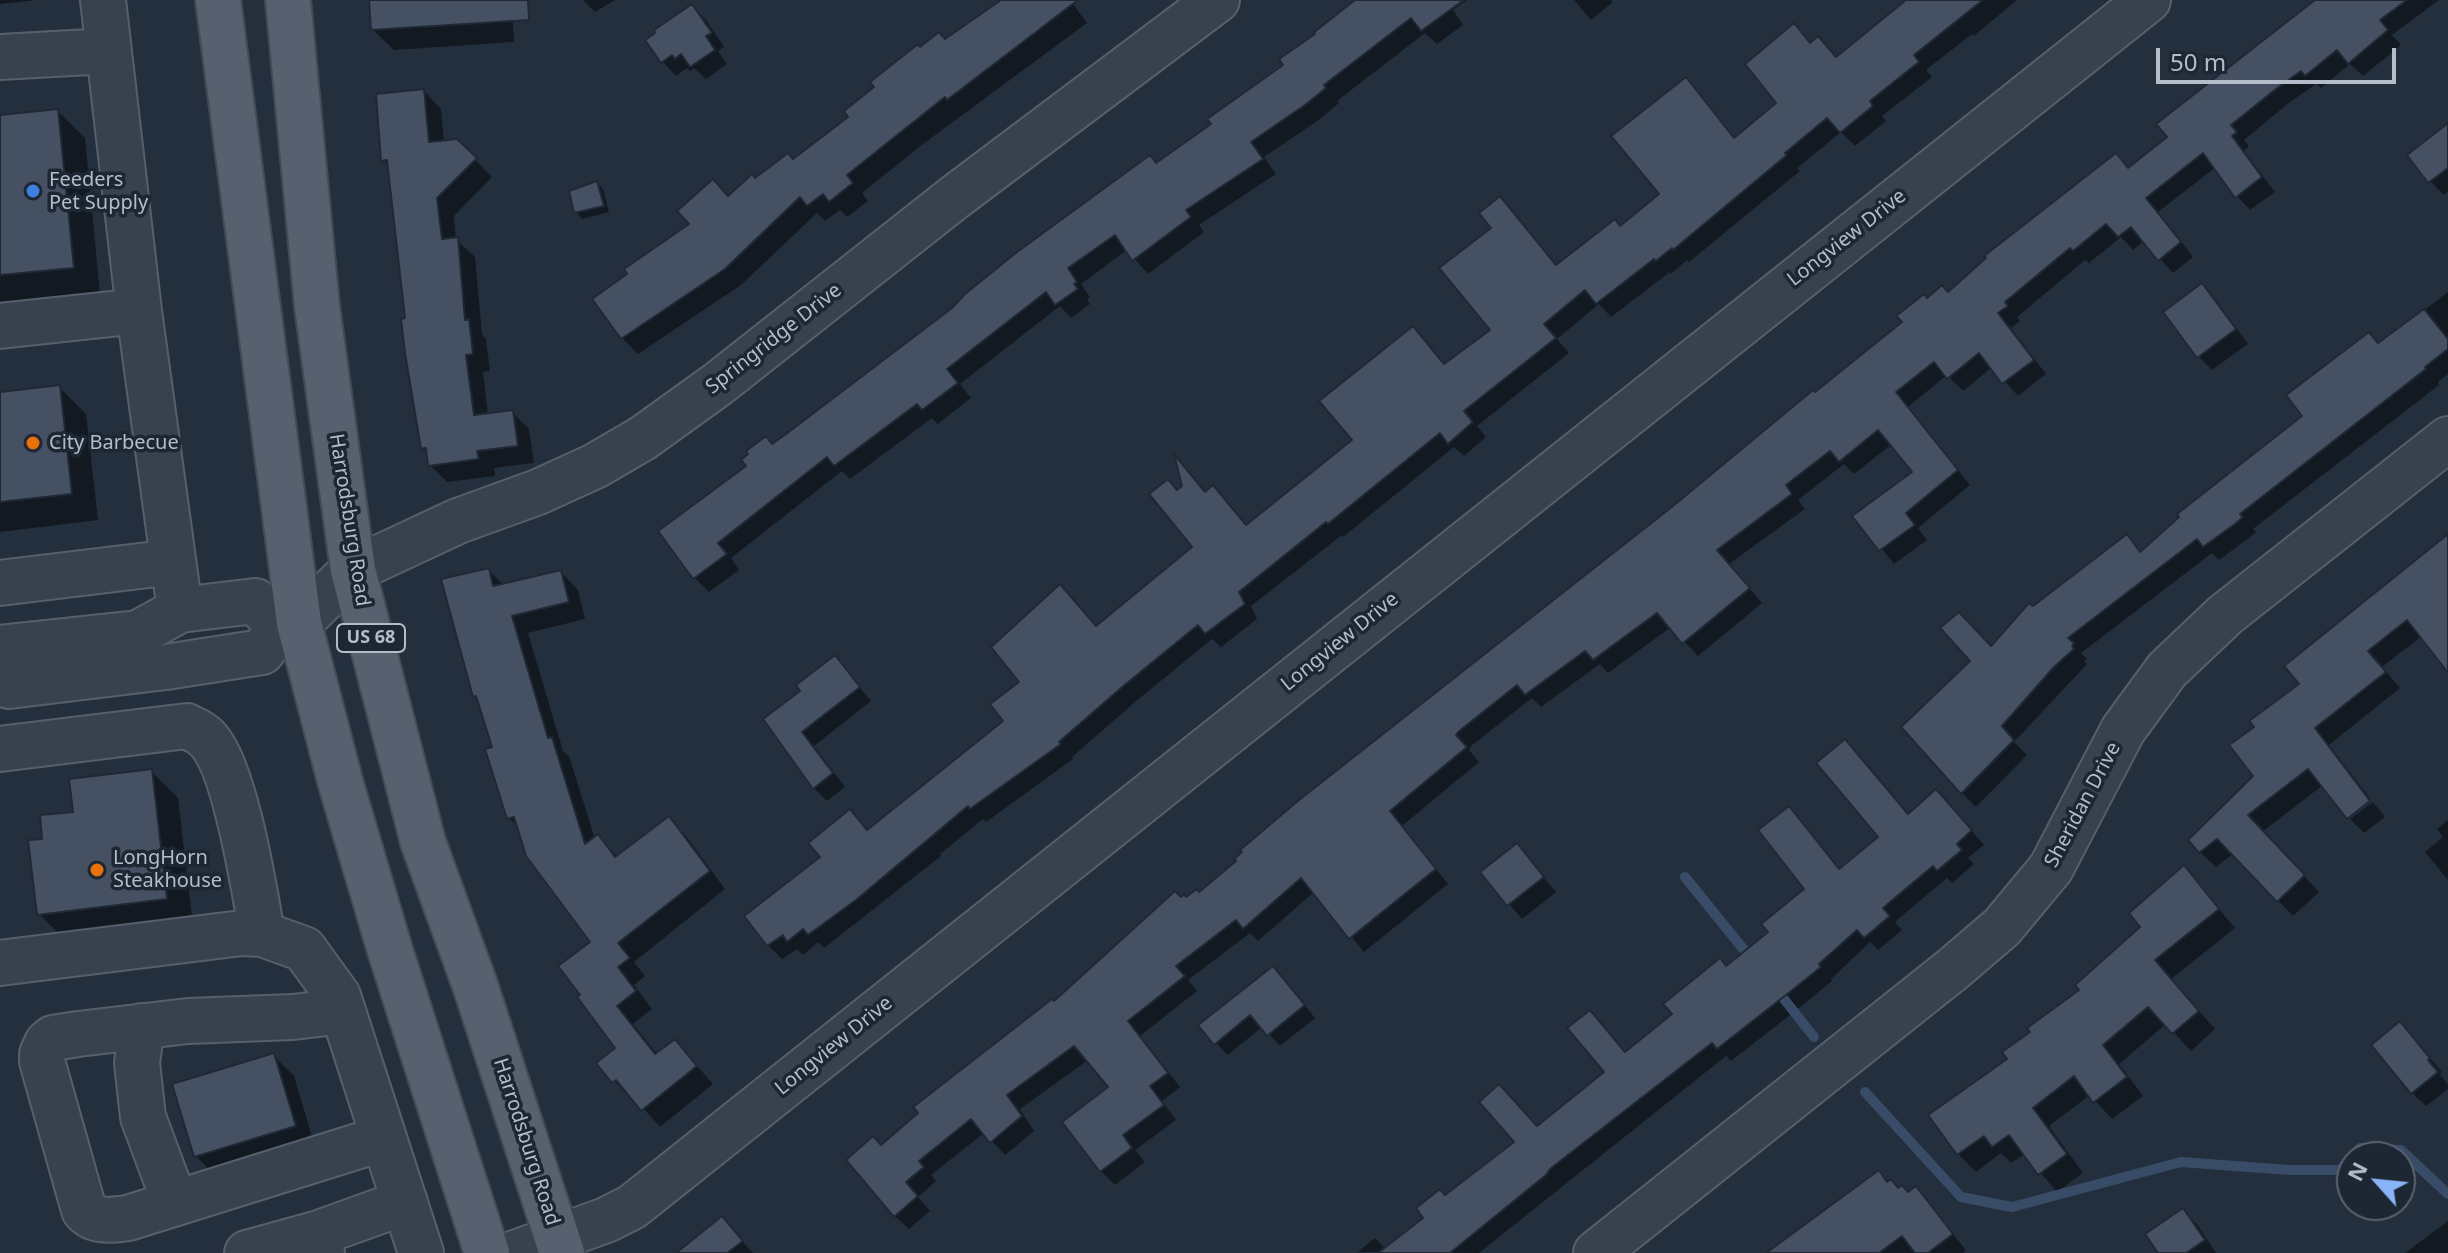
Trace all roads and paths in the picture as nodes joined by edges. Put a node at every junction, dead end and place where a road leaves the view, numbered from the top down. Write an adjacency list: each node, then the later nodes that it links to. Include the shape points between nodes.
1 (103, 0): 6 (street)
2 (218, 0): 15 (main road, US 68)
3 (288, 0): 12 (main road, Harrodsburg Road / US 68, via 317,306)
4 (1217, 0): 12 (street, Springridge Drive, via 643,438 538,492 458,521)
5 (2148, 0): 27 (street, Longview Drive, via 632,1207)
6 (108, 51): 7 (street); 8 (street)
7 (0, 57)
8 (139, 311): 9 (street); 11 (street)
9 (0, 326)
10 (2448, 439): 32 (street, Sheridan Drive, via 2225,615 2167,670 2123,730 2051,868 2002,927)
11 (173, 562): 13 (street); 14 (street)
12 (353, 570): 15 (street, Springridge Drive); 27 (main road, Harrodsburg Road / US 68, via 423,842)
13 (0, 583)
14 (180, 610): 15 (street, via 255,601); 16 (street, via 138,633)
15 (290, 625): 17 (street, Springridge Drive, via 262,652 9,686); 30 (main road, US 68)
16 (0, 648)
17 (0, 683)
18 (0, 749): 19 (street, via 187,726 205,736 226,771)
19 (262, 934): 20 (street); 21 (street, via 304,949)
20 (0, 963)
21 (340, 1004): 22 (street); 23 (street)
22 (142, 1026): 25 (street, via 137,1063 143,1117); 25 (street, via 53,1038 42,1061 89,1216 128,1218)
23 (384, 1138): 24 (street); 25 (street)
24 (405, 1202): 26 (street); 29 (street)
25 (175, 1203)
26 (319, 1244): 28 (street)
27 (559, 1246): 31 (street, Longview Drive)
28 (247, 1253)
29 (421, 1253)
30 (487, 1253)
31 (515, 1253)
32 (1596, 1253)

